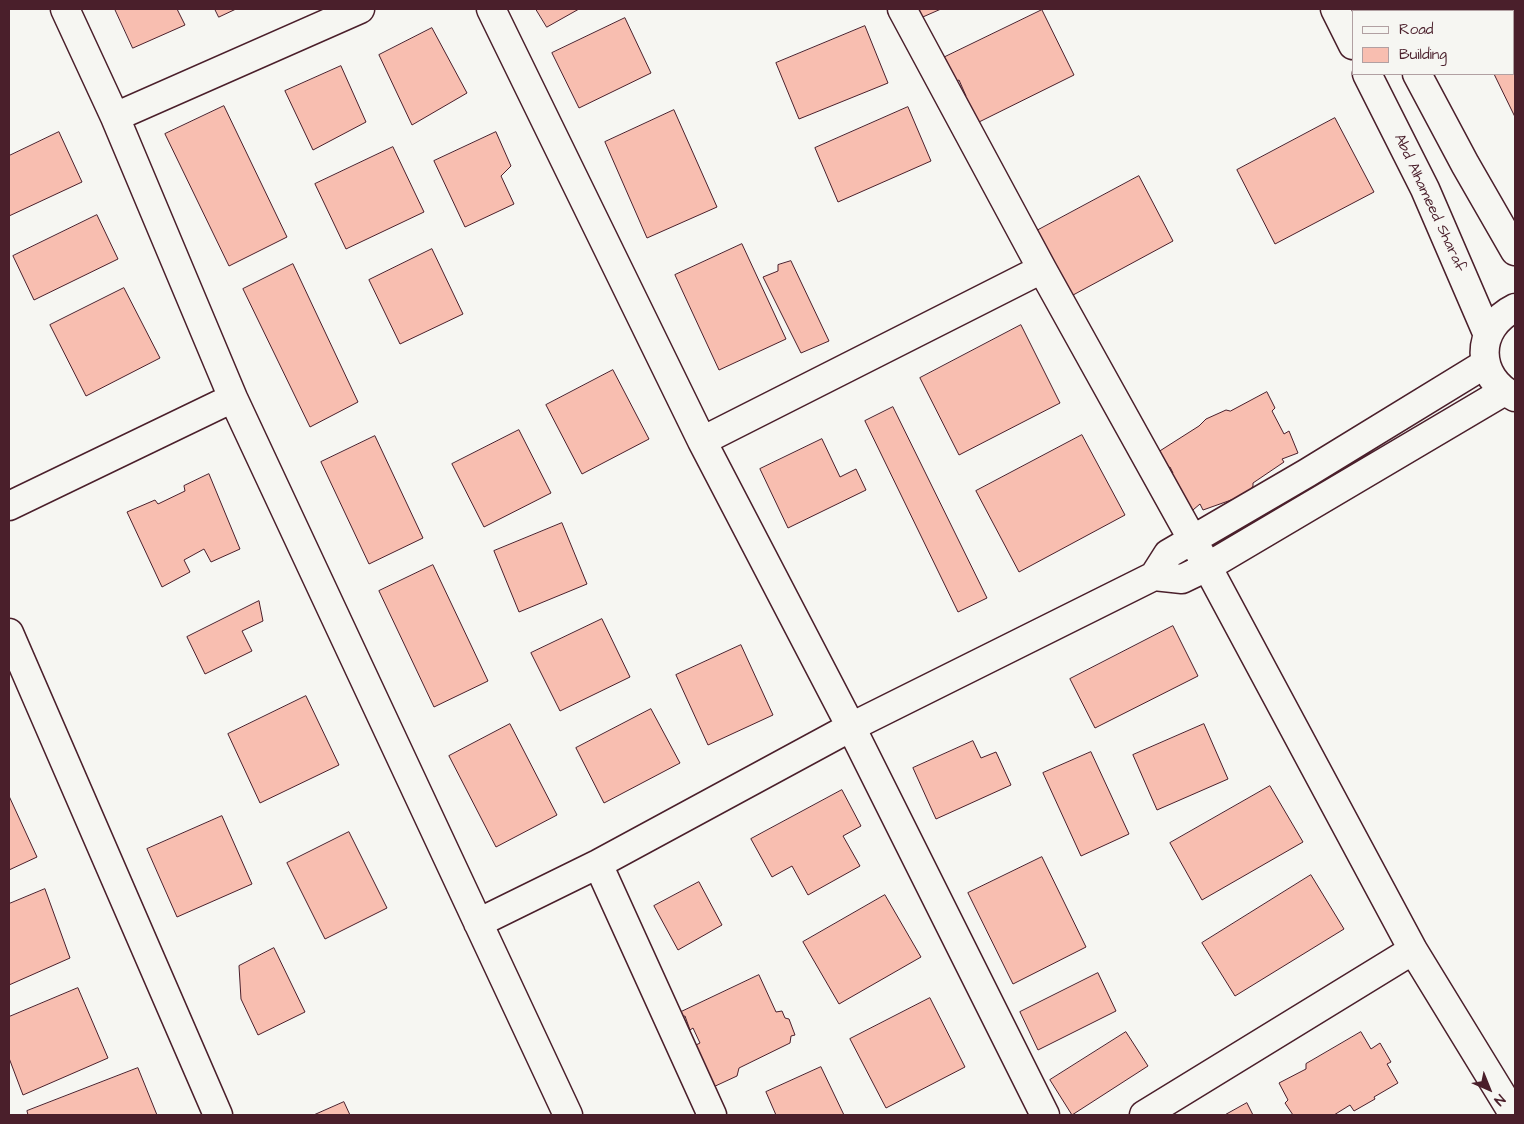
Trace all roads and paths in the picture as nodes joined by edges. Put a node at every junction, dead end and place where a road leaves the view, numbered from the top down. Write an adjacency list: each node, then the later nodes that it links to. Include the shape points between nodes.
1 (65, 9): 9 (street)
2 (360, 9): 9 (street)
3 (491, 9): 17 (street)
4 (902, 9): 11 (street)
5 (1335, 9): 6 (street)
6 (1352, 43)
7 (1368, 75): 13 (street, Abd Alhameed Sharaf, via 1425,189)
8 (1418, 75): 10 (street)
9 (115, 117): 16 (street)
10 (1515, 251)
11 (1042, 269): 17 (street); 19 (street)
12 (1515, 308): 13 (street, via 1495,322)
13 (1488, 335): 14 (street, via 1484,349)
14 (1485, 364): 15 (street, via 1492,379); 19 (street)
15 (1509, 395): 20 (street)
16 (233, 398): 18 (street); 25 (street)
17 (702, 441): 23 (street)
18 (9, 506)
19 (1192, 540): 20 (street); 21 (street, via 1168,554)
20 (1207, 567): 21 (street, via 1182,579); 26 (street)
21 (1154, 576): 23 (street)
22 (9, 633): 27 (street)
23 (850, 727): 24 (street); 30 (street)
24 (598, 864): 25 (street); 29 (street)
25 (478, 923): 28 (street)
26 (1413, 950): 31 (street); 32 (street)
27 (218, 1115)
28 (568, 1115)
29 (712, 1115)
30 (1045, 1115)
31 (1144, 1115)
32 (1514, 1115)

